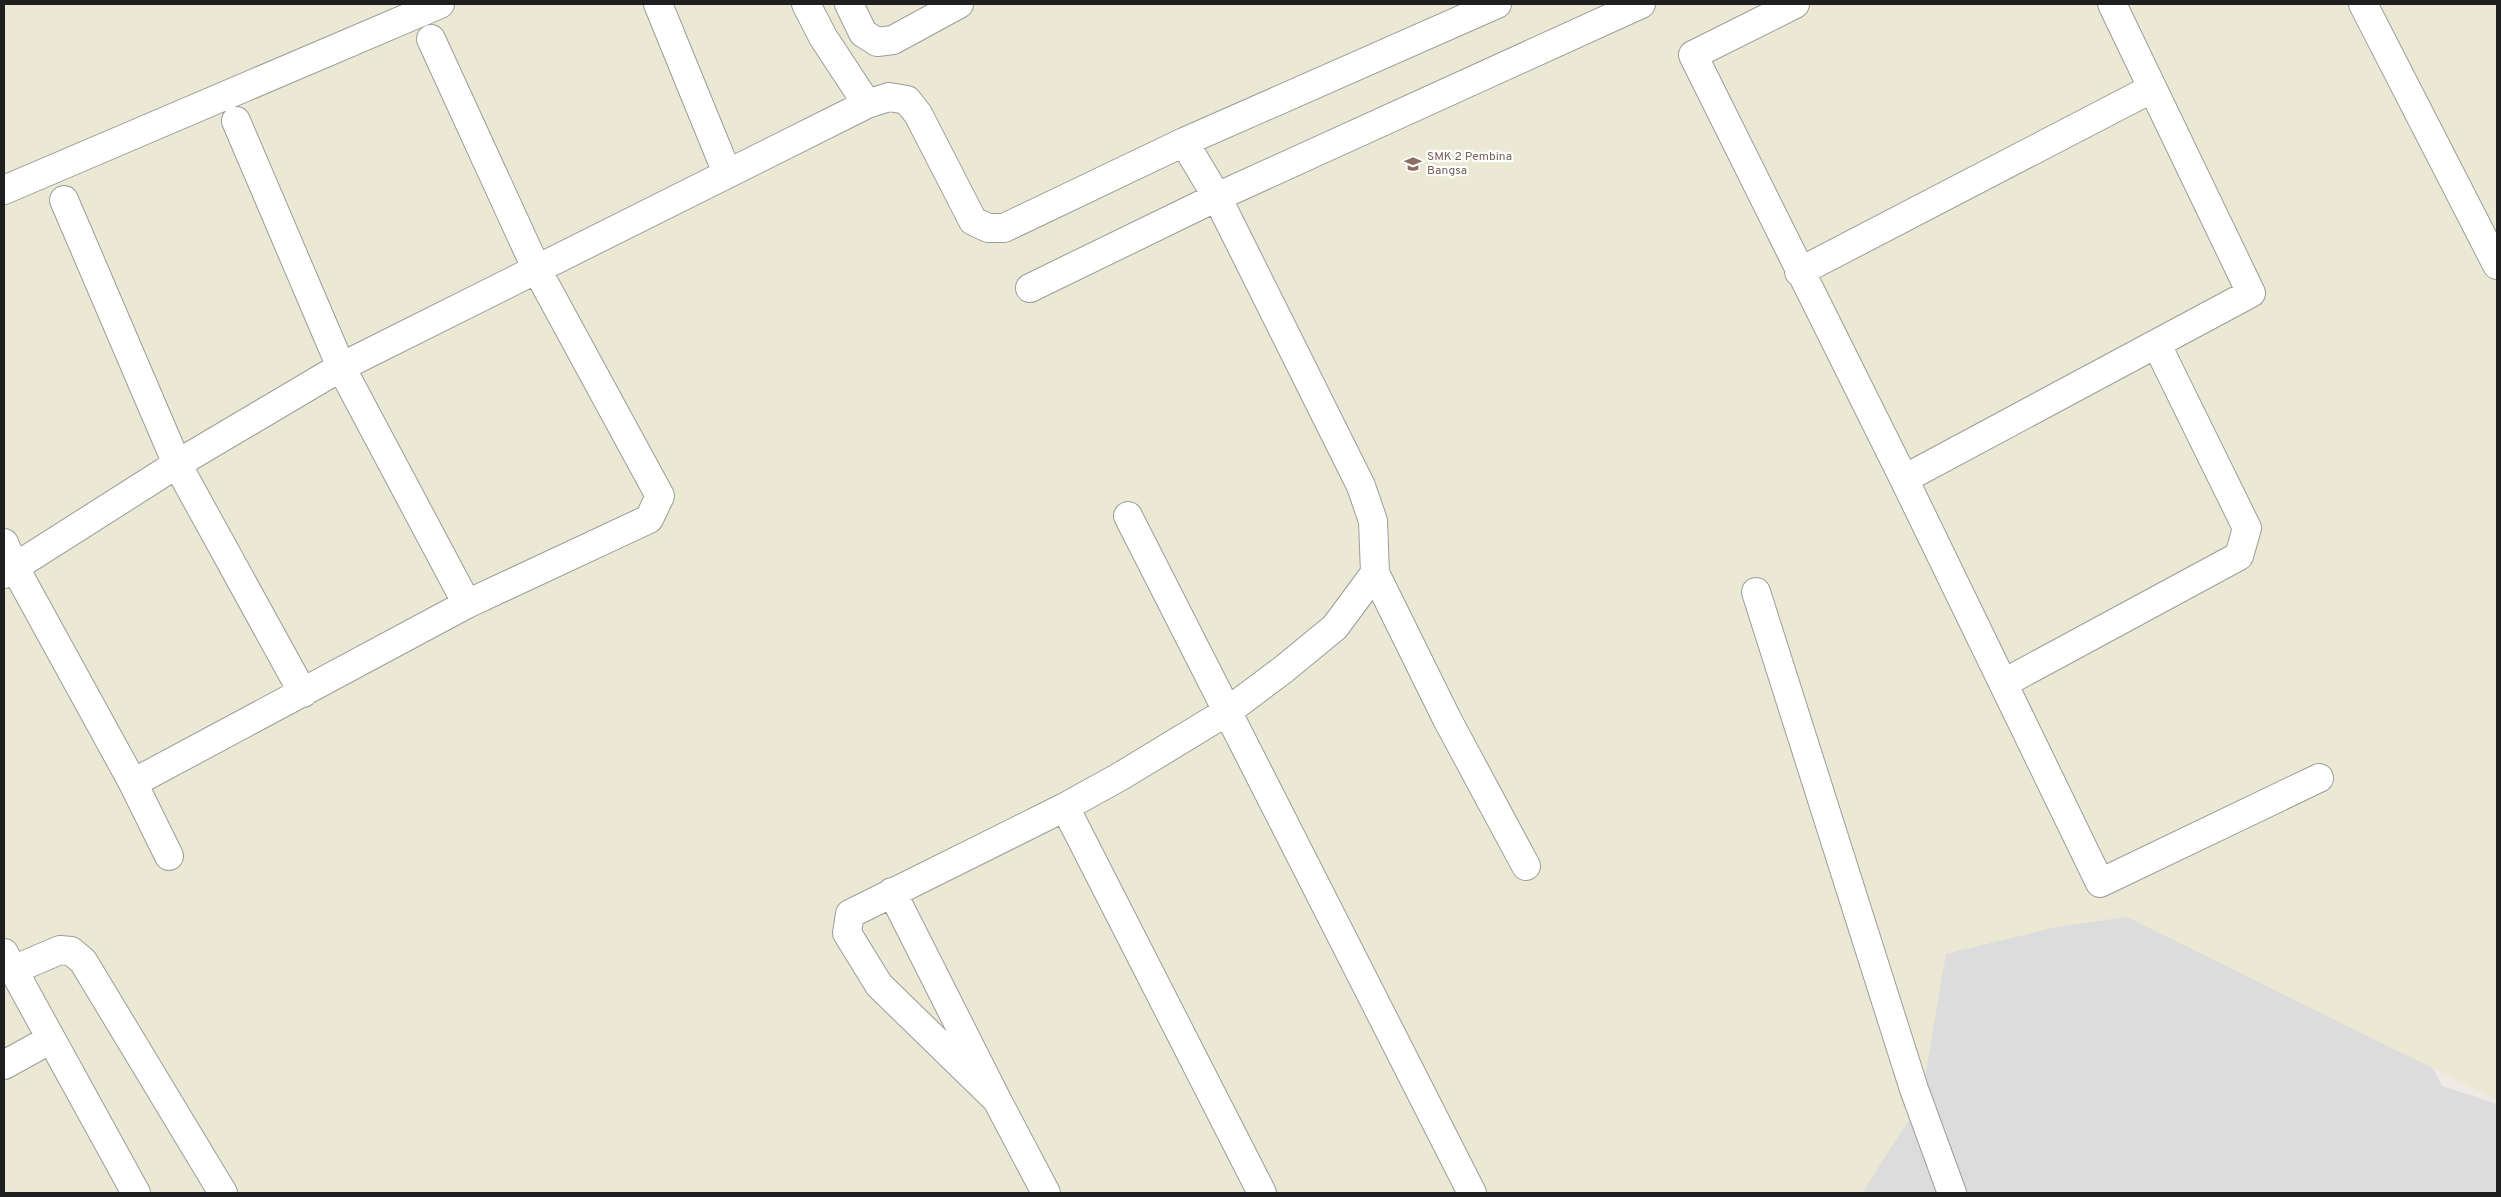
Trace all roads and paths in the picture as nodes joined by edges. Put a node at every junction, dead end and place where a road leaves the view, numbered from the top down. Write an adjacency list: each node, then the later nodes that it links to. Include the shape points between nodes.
1 (440, 4): 18 (street)
2 (658, 4): 17 (street)
3 (806, 4): 14 (street, via 823,37)
4 (849, 4): 5 (street, via 864,33 877,42 892,40)
5 (959, 4)
6 (1497, 4): 16 (street)
7 (1641, 4): 11 (street)
8 (1795, 4): 23 (street, via 1693,55)
9 (2112, 4): 13 (street)
10 (2363, 4): 21 (street)
11 (1600, 13): 19 (street)
12 (431, 39): 22 (street)
13 (2151, 89): 23 (street); 25 (street, via 2251,293)
14 (867, 104): 16 (street, via 889,97 907,100 918,114 973,221 988,228 1004,228); 17 (street)
15 (236, 121): 26 (street)
16 (1184, 142): 19 (street)
17 (727, 173): 22 (street)
18 (4, 190)
19 (1218, 196): 24 (street); 32 (street, via 1361,486 1373,521)
20 (64, 200): 27 (street)
21 (2497, 265)
22 (536, 268): 26 (street); 34 (street, via 660,496 648,519)
23 (1799, 272): 28 (street)
24 (1030, 288)
25 (2157, 345): 28 (street); 35 (street, via 2247,528 2239,556)
26 (341, 366): 27 (street); 34 (street)
27 (177, 464): 31 (street); 36 (street)
28 (1904, 479): 35 (street)
29 (1128, 516): 37 (street)
30 (4, 543): 31 (street)
31 (10, 571): 39 (street)
32 (1375, 572): 37 (street, via 1335,627); 42 (street, via 1447,719)
33 (1756, 592): 53 (street, via 1914,1089)
34 (466, 604): 36 (street)
35 (2004, 683): 38 (street, via 2100,883)
36 (303, 693): 39 (street)
37 (1228, 711): 40 (street); 52 (street)
38 (2319, 778)
39 (133, 784): 41 (street)
40 (1066, 807): 43 (street); 51 (street)
41 (169, 856)
42 (1526, 866)
43 (892, 892): 47 (street); 47 (street, via 850,914 847,933 879,985)
44 (8, 961): 45 (street); 49 (street, via 60,950 71,951 83,961)
45 (51, 1039): 46 (street); 48 (street)
46 (4, 1065)
47 (996, 1100): 50 (street)
48 (136, 1193)
49 (223, 1193)
50 (1046, 1193)
51 (1262, 1193)
52 (1472, 1193)
53 (1952, 1193)

